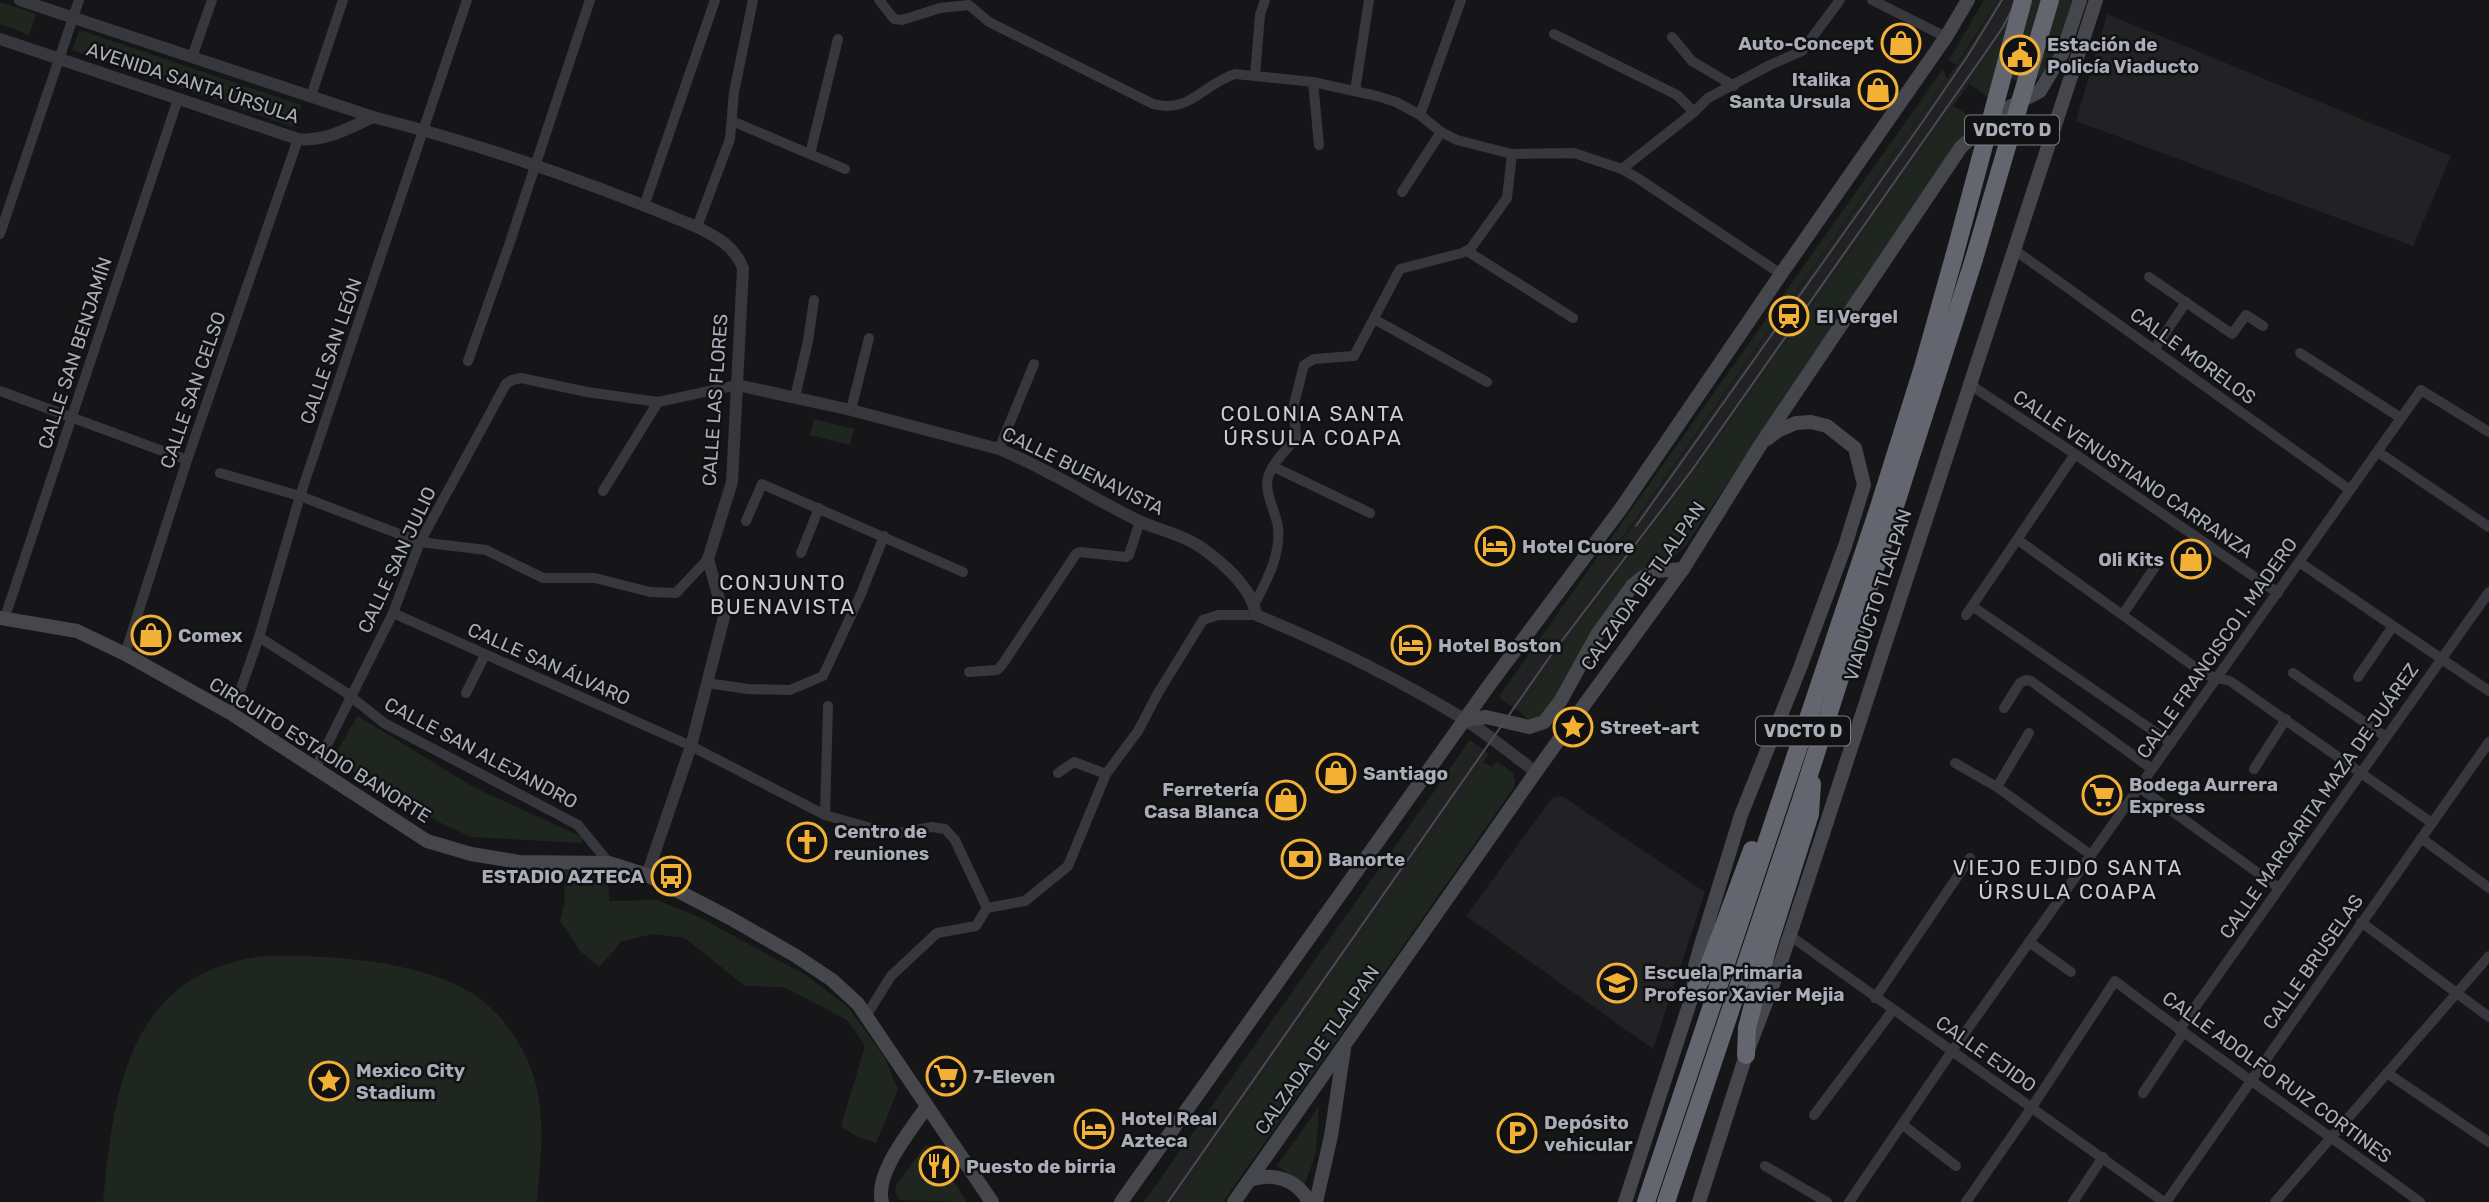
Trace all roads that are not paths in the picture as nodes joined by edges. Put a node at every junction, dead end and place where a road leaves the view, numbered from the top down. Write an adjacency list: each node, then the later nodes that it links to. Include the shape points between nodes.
1 (20, 0): 21 (street, AVENIDA SANTA ÚRSULA)
2 (79, 0): 21 (street)
3 (212, 0): 27 (street)
4 (343, 0): 33 (street)
5 (467, 0): 39 (street, CALLE SAN LEÓN)
6 (590, 0): 45 (street)
7 (715, 0): 49 (street)
8 (753, 0): 38 (street, via 734,92)
9 (879, 0): 20 (street, via 894,19 902,20)
10 (1265, 0): 29 (street)
11 (1369, 0): 32 (street)
12 (1461, 0): 36 (street)
13 (1840, 0): 31 (street, via 1802,51)
14 (1872, 0): 24 (street)
15 (1968, 0): 24 (main road)
16 (2023, 0): 141 (highway, VIADUCTO TLALPAN / VDCTO D, bridge, via 1923,367)
17 (2050, 0): 134 (highway, VIADUCTO TLALPAN / VDCTO D, bridge, via 1974,259)
18 (2080, 0): 76 (main road, CALZADA DE TLALPAN, via 2062,54 2040,91 2004,110 1961,147)
19 (2096, 0): 53 (main road, VIADUCTO TLALPAN)
20 (970, 2): 29 (street, via 989,22 1153,104 1174,107 1225,77)
21 (73, 18): 27 (street, AVENIDA SANTA ÚRSULA); 28 (street)
22 (1554, 34): 35 (street, via 1677,95)
23 (1672, 37): 31 (street, via 1692,61)
24 (1946, 37): 54 (main road)
25 (838, 38): 43 (street)
26 (0, 39): 28 (street, AVENIDA SANTA ÚRSULA)
27 (192, 57): 33 (street, AVENIDA SANTA ÚRSULA)
28 (59, 59): 34 (street, AVENIDA SANTA ÚRSULA); 51 (street)
29 (1255, 75): 30 (street)
30 (1313, 82): 32 (street); 42 (street)
31 (1734, 86): 35 (street, via 1708,98)
32 (1355, 91): 36 (street, via 1396,102)
33 (312, 96): 37 (street, AVENIDA SANTA ÚRSULA)
34 (178, 99): 41 (street, AVENIDA SANTA ÚRSULA); 73 (street, CALLE SAN BENJAMÍN)
35 (1694, 112): 47 (street)
36 (1420, 115): 40 (street)
37 (373, 117): 39 (street, AVENIDA SANTA ÚRSULA); 41 (street, AVENIDA SANTA ÚRSULA, via 328,136)
38 (733, 121): 43 (street); 50 (street)
39 (424, 130): 45 (street, AVENIDA SANTA ÚRSULA); 85 (street, CALLE SAN LEÓN)
40 (1441, 132): 44 (street); 48 (street)
41 (298, 139): 80 (street, CALLE SAN CELSO)
42 (1319, 145)
43 (810, 154): 46 (street)
44 (1512, 154): 47 (street, via 1574,153); 52 (street, via 1507,198)
45 (536, 165): 49 (street, AVENIDA SANTA ÚRSULA); 64 (street)
46 (845, 169)
47 (1622, 169): 54 (street)
48 (1402, 192)
49 (644, 206): 50 (street, AVENIDA SANTA ÚRSULA)
50 (697, 227): 68 (street, CALLE LAS FLORES, via 729,246 743,268)
51 (0, 234)
52 (1467, 251): 58 (street); 59 (street, via 1401,269)
53 (2016, 251): 62 (street, CALLE MORELOS); 67 (main road, VIADUCTO TLALPAN)
54 (1781, 274): 123 (main road, via 1622,507)
55 (2149, 277): 57 (street)
56 (814, 300): 70 (street)
57 (2186, 302): 60 (street, via 2232,334 2246,315); 62 (street)
58 (1573, 317)
59 (1374, 319): 66 (street); 81 (street, via 1354,356 1314,359 1304,365 1293,404 1296,438)
60 (2263, 326)
61 (869, 338): 72 (street)
62 (2154, 350): 83 (street, CALLE MORELOS)
63 (2300, 353): 74 (street)
64 (468, 361)
65 (1034, 364): 77 (street)
66 (1488, 382)
67 (1969, 384): 79 (street, CALLE VENUSTIANO CARRANZA); 152 (main road, VIADUCTO TLALPAN)
68 (737, 385): 70 (street, CALLE BUENAVISTA); 71 (street); 95 (street, CALLE LAS FLORES, via 732,482)
69 (0, 391): 73 (street)
70 (795, 397): 72 (street, CALLE BUENAVISTA)
71 (658, 402): 84 (street); 93 (street, CALLE SAN JULIO, via 521,378 506,384)
72 (851, 410): 77 (street, CALLE BUENAVISTA)
73 (72, 416): 80 (street); 105 (street, CALLE SAN BENJAMÍN)
74 (2401, 418): 75 (street, CALLE FRANCISCO I. MADERO, via 2421,390); 78 (street, CALLE FRANCISCO I. MADERO)
75 (2489, 432)
76 (1760, 444): 98 (main road, CALZADA DE TLALPAN); 156 (main road, via 1796,423 1827,426 1855,448 1864,485 1823,607 1741,815 1695,966)
77 (999, 449): 89 (street, CALLE BUENAVISTA)
78 (2378, 452): 83 (street, CALLE FRANCISCO I. MADERO); 90 (street)
79 (2075, 454): 92 (street); 100 (street, CALLE VENUSTIANO CARRANZA)
80 (187, 460): 108 (street, CALLE SAN CELSO)
81 (1274, 467): 87 (street); 102 (street, via 1267,481 1278,528 1276,552)
82 (220, 473): 85 (street)
83 (2350, 490): 96 (street, CALLE FRANCISCO I. MADERO)
84 (603, 491)
85 (300, 496): 93 (street); 107 (street, CALLE SAN LEÓN)
86 (819, 508): 88 (street, via 762,484); 91 (street); 94 (street)
87 (1370, 513)
88 (746, 521)
89 (1140, 521): 102 (street, CALLE BUENAVISTA, via 1195,543 1213,556 1240,583); 111 (street, via 1129,555 1076,554 1002,665 997,670)
90 (2489, 527)
91 (884, 536): 99 (street); 115 (street, via 823,676 790,690)
92 (2018, 540): 104 (street); 127 (street, via 1969,610)
93 (420, 542): 95 (street, via 486,550 543,578 595,578 650,592 676,593); 103 (street, CALLE SAN JULIO)
94 (801, 553)
95 (708, 559): 115 (street, via 723,617)
96 (2300, 562): 100 (street, CALLE FRANCISCO I. MADERO); 106 (street)
97 (2155, 567): 104 (street)
98 (1683, 569): 123 (main road, via 1656,571 1632,586 1544,722 1529,727 1489,718); 133 (main road, CALZADA DE TLALPAN)
99 (963, 572)
100 (2277, 593): 113 (street, CALLE FRANCISCO I. MADERO)
101 (2489, 593): 110 (street, CALLE MARGARITA MAZA DE JUÁREZ)
102 (1255, 610): 123 (street); 137 (street, via 1203,620 1138,731)
103 (393, 613): 109 (street, CALLE SAN ÁLVARO); 118 (street, CALLE SAN JULIO)
104 (2123, 614): 113 (street, via 2206,675)
105 (2, 618): 108 (main road, CIRCUITO ESTADIO BANORTE, via 77,631)
106 (2393, 626): 110 (street); 114 (street)
107 (259, 637): 118 (street, CALLE SAN ALEJANDRO); 121 (street, CALLE SAN LEÓN)
108 (125, 654): 121 (main road, CIRCUITO ESTADIO BANORTE)
109 (485, 655): 117 (street); 128 (street, CALLE SAN ÁLVARO)
110 (2442, 659): 116 (street); 125 (street, CALLE MARGARITA MAZA DE JUÁREZ)
111 (970, 672)
112 (2293, 673): 125 (street)
113 (2218, 677): 122 (street); 127 (street, CALLE FRANCISCO I. MADERO)
114 (2358, 677)
115 (707, 683): 128 (street)
116 (2489, 691)
117 (466, 693)
118 (352, 698): 130 (street, CALLE SAN JULIO); 146 (street, CALLE SAN ALEJANDRO, via 384,723 578,825)
119 (828, 706): 140 (street)
120 (2004, 708): 131 (street, via 2020,683 2031,681)
121 (232, 714): 130 (main road, CIRCUITO ESTADIO BANORTE)
122 (2286, 719): 132 (street); 136 (street)
123 (1464, 720): 133 (street); 181 (main road)
124 (2029, 733): 138 (street)
125 (2386, 737): 136 (street, CALLE MARGARITA MAZA DE JUÁREZ)
126 (2489, 742): 142 (street, CALLE BRUSELAS)
127 (2171, 743): 131 (street, CALLE FRANCISCO I. MADERO)
128 (691, 746): 140 (street, CALLE SAN ÁLVARO); 147 (street)
129 (1955, 764): 138 (street)
130 (316, 767): 146 (main road, CIRCUITO ESTADIO BANORTE, via 427,841 520,862)
131 (2152, 769): 139 (street, CALLE FRANCISCO I. MADERO)
132 (2254, 769)
133 (1536, 772): 163 (main road, CALZADA DE TLALPAN)
134 (1810, 772): 165 (highway, via 1810,814 1747,1028); 187 (highway, VIADUCTO TLALPAN / VDCTO D)
135 (1058, 773): 137 (street, via 1074,762)
136 (2362, 773): 142 (street); 148 (street, CALLE MARGARITA MAZA DE JUÁREZ)
137 (1106, 774): 150 (street, via 1069,866 1025,901)
138 (1997, 787): 144 (street)
139 (2140, 788): 144 (street, CALLE FRANCISCO I. MADERO); 148 (street)
140 (825, 815): 150 (street, CALLE SAN ÁLVARO, via 892,834 945,829)
141 (1773, 819): 156 (highway, via 1749,855 1709,966); 186 (highway, VIADUCTO TLALPAN / VDCTO D)
142 (2432, 823): 143 (street, CALLE BRUSELAS)
143 (2421, 838): 149 (street); 151 (street, CALLE BRUSELAS)
144 (2091, 855): 153 (street, CALLE FRANCISCO I. MADERO)
145 (1970, 859): 158 (street)
146 (609, 863): 147 (main road, CIRCUITO ESTADIO BANORTE)
147 (647, 875): 160 (main road, CIRCUITO ESTADIO BANORTE, via 814,968 849,995)
148 (2279, 888): 162 (street, CALLE MARGARITA MAZA DE JUÁREZ)
149 (2489, 888)
150 (987, 908): 160 (street, via 976,926 937,933 891,976)
151 (2361, 922): 157 (street); 167 (street, CALLE BRUSELAS)
152 (1789, 935): 158 (street, CALLE EJIDO); 165 (main road, VIADUCTO TLALPAN)
153 (2029, 942): 155 (street); 164 (street, CALLE FRANCISCO I. MADERO)
154 (2489, 956): 157 (street)
155 (2071, 972)
156 (1693, 993): 185 (main road)
157 (2458, 994): 161 (street); 166 (street)
158 (1875, 998): 159 (street, CALLE EJIDO)
159 (1893, 1010): 164 (street, CALLE EJIDO); 171 (street)
160 (866, 1016): 169 (main road, CIRCUITO ESTADIO BANORTE)
161 (2489, 1017)
162 (2181, 1031): 167 (street, CALLE ADOLFO RUIZ CORTINES); 168 (street, CALLE MARGARITA MAZA DE JUÁREZ); 170 (street, CALLE ADOLFO RUIZ CORTINES, via 2115,981)
163 (1345, 1045): 178 (main road, CALZADA DE TLALPAN); 184 (main road)
164 (1951, 1051): 170 (street, CALLE EJIDO); 172 (street, CALLE FRANCISCO I. MADERO)
165 (1746, 1055): 188 (main road, VIADUCTO TLALPAN)
166 (2387, 1073): 173 (street); 174 (street)
167 (2253, 1080): 173 (street, CALLE ADOLFO RUIZ CORTINES); 193 (street, CALLE BRUSELAS)
168 (2143, 1093)
169 (927, 1106): 179 (main road, via 881,1182); 180 (main road, CIRCUITO ESTADIO BANORTE)
170 (2032, 1107): 175 (street, CALLE EJIDO); 191 (street)
171 (1814, 1115)
172 (1903, 1125): 177 (street); 190 (street, CALLE FRANCISCO I. MADERO)
173 (2331, 1136): 194 (street); 195 (street, CALLE ADOLFO RUIZ CORTINES)
174 (2489, 1142)
175 (2104, 1157): 192 (street); 193 (street, CALLE EJIDO)
176 (1765, 1166): 189 (street)
177 (1956, 1166)
178 (1250, 1180): 182 (main road, CALZADA DE TLALPAN); 183 (main road, via 1266,1176 1284,1179 1298,1187)
179 (882, 1202)
180 (992, 1202)
181 (1121, 1202)
182 (1234, 1202)
183 (1309, 1202)
184 (1316, 1202)
185 (1625, 1202)
186 (1646, 1202)
187 (1666, 1202)
188 (1699, 1202)
189 (1827, 1202)
190 (1849, 1202)
191 (1966, 1202)
192 (2073, 1202)
193 (2165, 1202)
194 (2275, 1202)
195 (2420, 1202)

